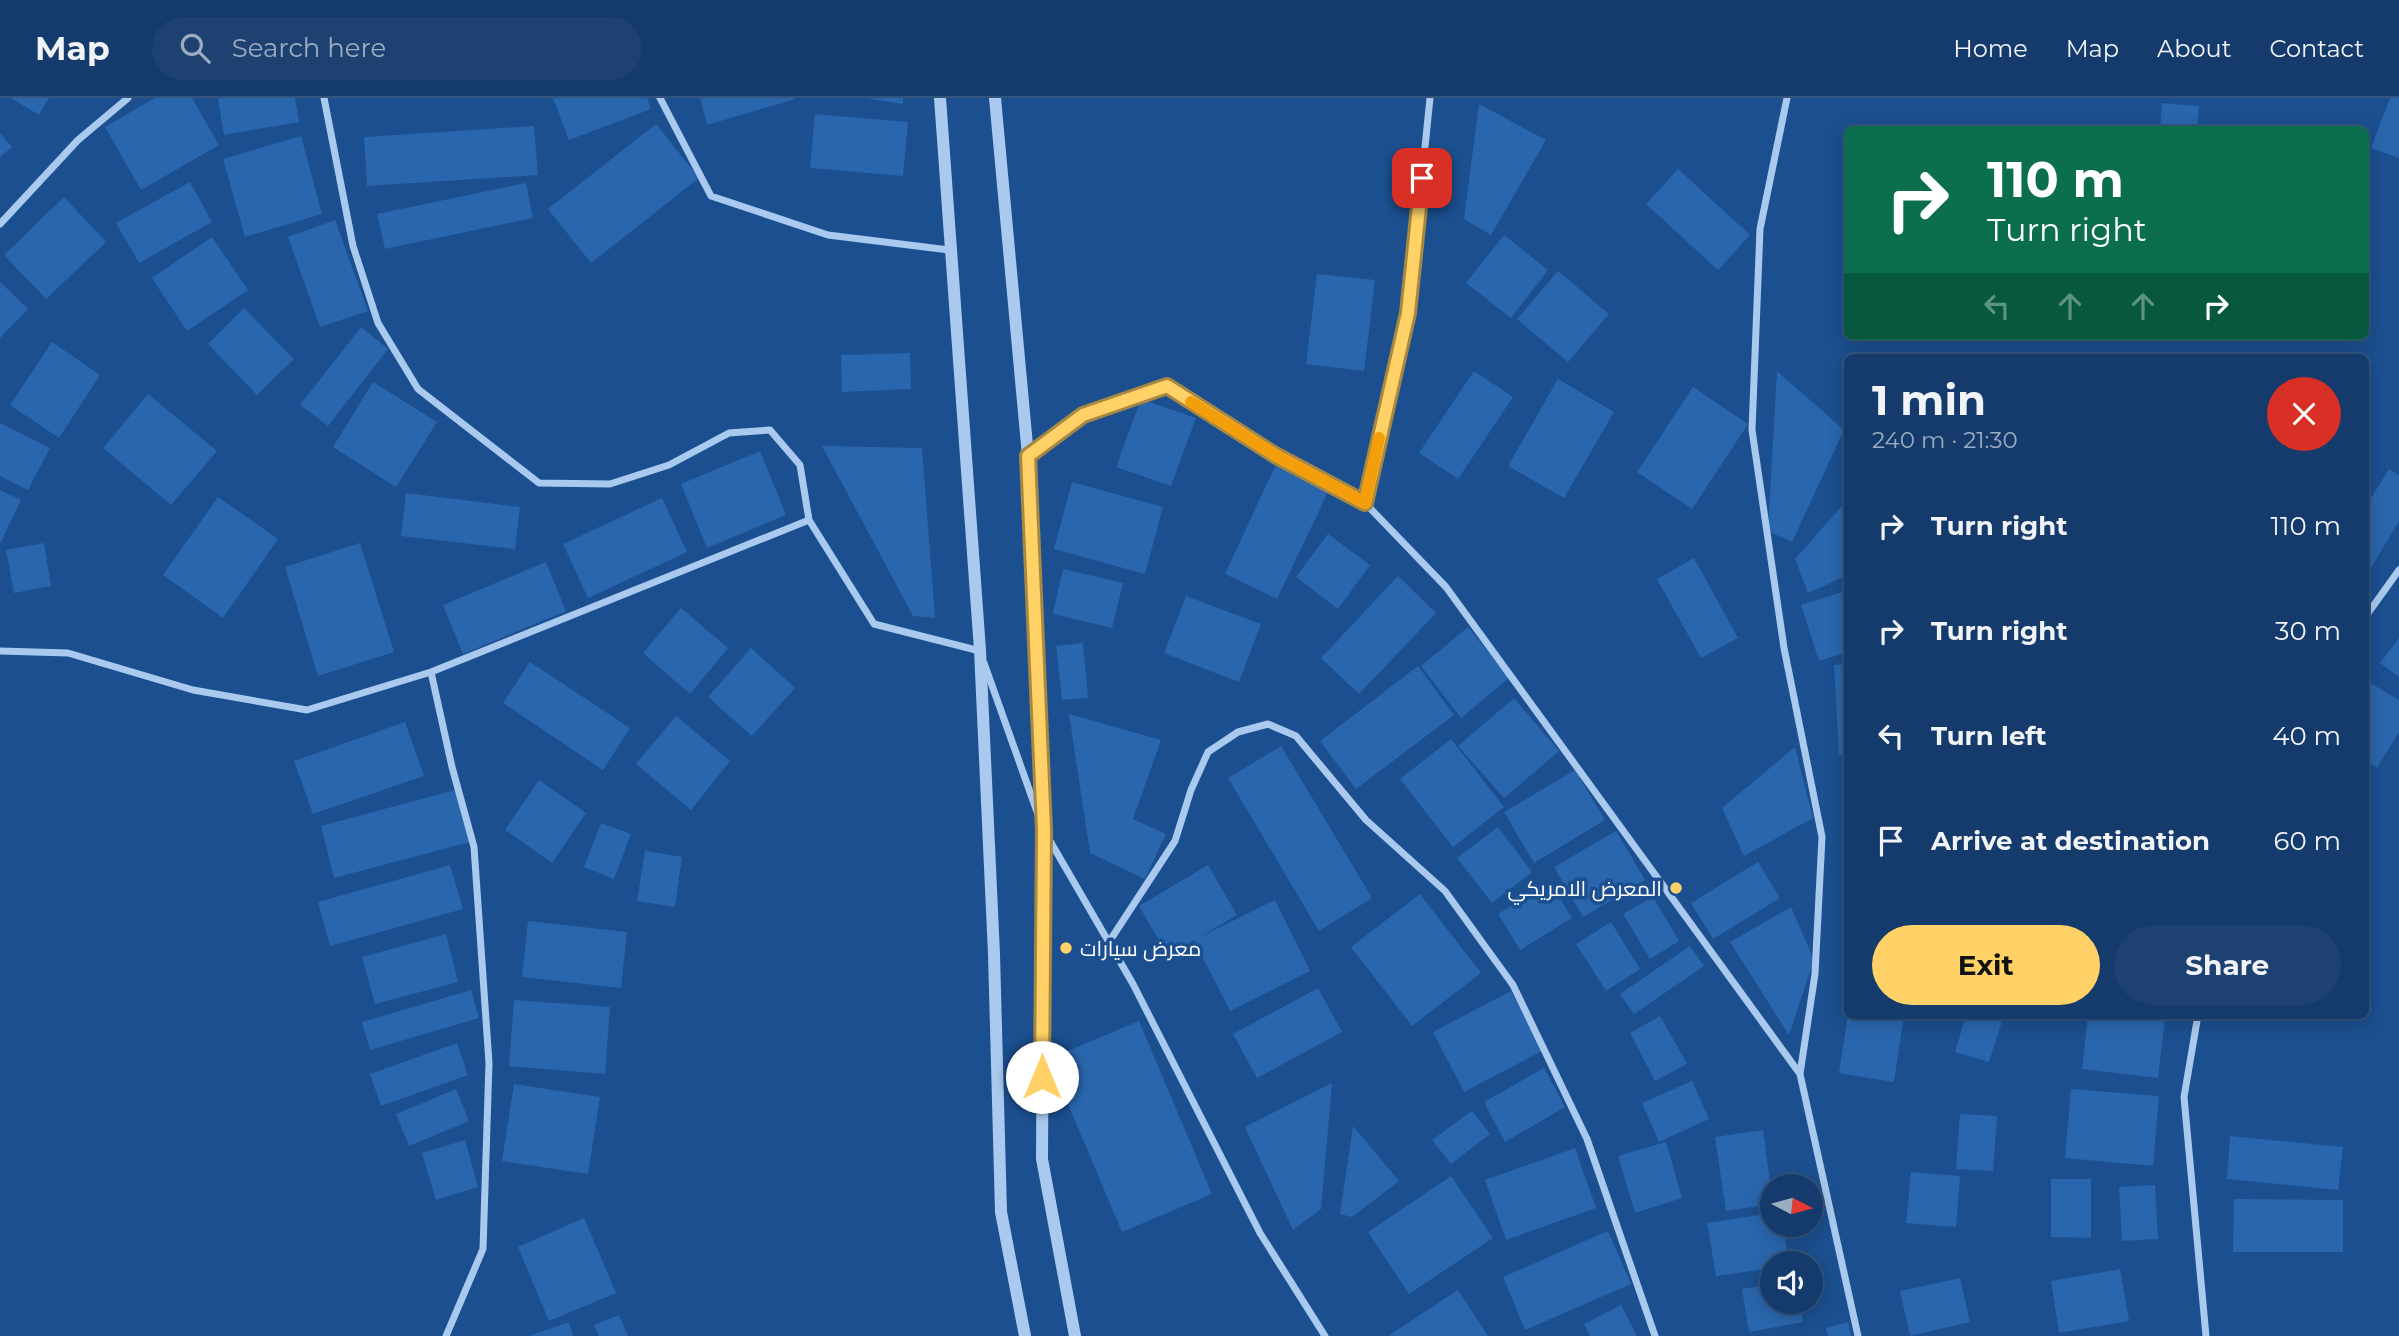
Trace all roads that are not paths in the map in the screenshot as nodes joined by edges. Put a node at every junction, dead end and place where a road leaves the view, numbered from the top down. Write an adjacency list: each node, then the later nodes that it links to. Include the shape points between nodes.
1 (128, 98): 8 (street, via 78,140)
2 (324, 98): 12 (street, via 353,246 378,323 418,388 539,483 610,484 670,465 729,433 770,430 800,465)
3 (660, 98): 9 (street, via 711,196 828,235)
4 (940, 98): 9 (street)
5 (995, 98): 10 (street)
6 (1430, 98): 11 (street, via 1408,313)
7 (1787, 98): 21 (street, via 1760,229 1752,430 1784,648 1822,837 1815,974)
8 (0, 224)
9 (949, 250): 15 (street)
10 (1028, 456): 11 (street, via 1083,415 1167,386 1275,455); 18 (street)
11 (1365, 503): 21 (street, via 1446,587)
12 (809, 520): 15 (street, via 874,624); 17 (street)
13 (2399, 570): 14 (street)
14 (2369, 612)
15 (980, 650): 18 (street); 23 (street, via 995,954 1001,1212)
16 (0, 651): 17 (street, via 68,653 193,690 307,710)
17 (432, 673): 22 (street, via 474,847 489,1063 483,1250)
18 (1044, 830): 19 (street); 24 (street, via 1042,1159)
19 (1109, 942): 25 (street, via 1260,1233); 26 (street, via 1175,841 1208,752 1238,732 1268,724 1296,736 1366,820 1445,891 1513,985 1587,1139)
20 (2197, 1019): 28 (street, via 2184,1097)
21 (1800, 1074): 27 (street)
22 (446, 1336)
23 (1024, 1336)
24 (1074, 1336)
25 (1325, 1336)
26 (1655, 1336)
27 (1858, 1336)
28 (2206, 1336)

